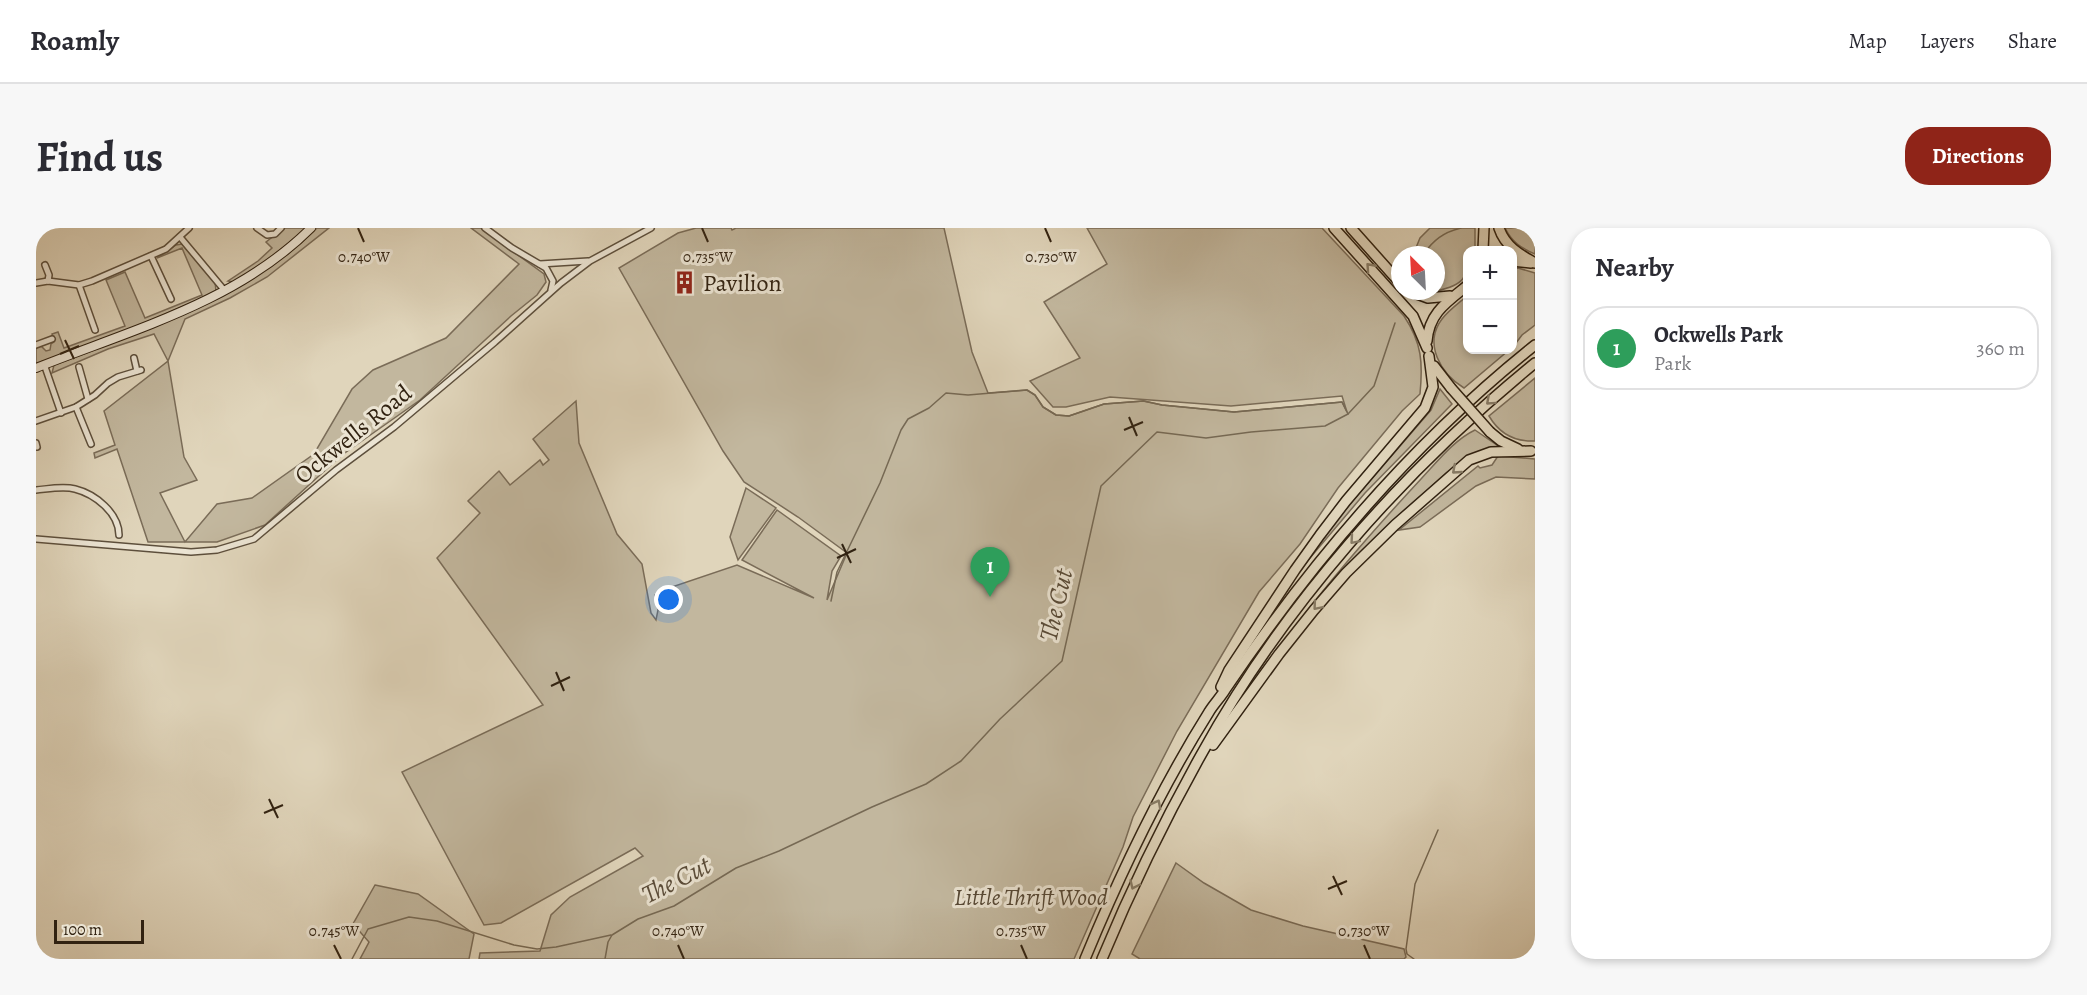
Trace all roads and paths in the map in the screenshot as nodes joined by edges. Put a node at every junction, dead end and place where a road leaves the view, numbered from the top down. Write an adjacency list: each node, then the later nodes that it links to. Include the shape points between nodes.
1 (189, 228): 11 (street)
2 (257, 228): 3 (street, via 267,236)
3 (281, 228)
4 (311, 228): 25 (street, via 264,267)
5 (485, 228): 17 (street)
6 (651, 228): 14 (street, Ockwells Road)
7 (1334, 228): 33 (highway, one-way to 7, via 1413,316)
8 (1351, 228): 19 (highway)
9 (1484, 228): 12 (highway)
10 (1499, 228): 16 (highway, via 1511,248)
11 (180, 237): 13 (street); 25 (street)
12 (1483, 246)
13 (151, 256): 22 (street); 28 (street)
14 (590, 261): 17 (street); 26 (street, Ockwells Road)
15 (1517, 261): 16 (highway)
16 (1535, 263)
17 (540, 264): 26 (street, via 553,281)
18 (45, 265): 20 (street)
19 (1391, 273)
20 (48, 281): 21 (street); 22 (street)
21 (36, 284)
22 (79, 285): 29 (street)
23 (1463, 288): 27 (highway)
24 (1463, 289): 33 (highway, via 1433,317 1428,330)
25 (225, 291): 36 (street)
26 (550, 292): 49 (street, Ockwells Road, via 394,428 336,470 254,539 217,550 191,552)
27 (1445, 297)
28 (171, 300)
29 (95, 330)
30 (52, 339): 31 (street)
31 (36, 345)
32 (1535, 345): 50 (highway, via 1450,419 1365,506 1284,606)
33 (1428, 352): 44 (highway, bridge, via 1436,371 1490,432 1508,445); 50 (highway, via 1433,387 1425,408 1299,563 1229,670)
34 (134, 358): 39 (street, via 139,371 118,377)
35 (1535, 363): 51 (highway, one-way to 51, via 1422,466 1338,559 1243,687)
36 (44, 364): 38 (street); 41 (street)
37 (79, 367): 39 (street)
38 (36, 368)
39 (88, 399): 40 (street)
40 (76, 407): 41 (street); 43 (street)
41 (61, 413): 42 (street)
42 (36, 421)
43 (91, 444)
44 (1533, 451): 51 (highway, one-way to 51, via 1491,452 1469,460 1377,542 1295,633)
45 (36, 490): 46 (street, via 74,489 106,507)
46 (119, 527): 47 (street); 48 (street)
47 (126, 528)
48 (119, 535)
49 (36, 539)
50 (1209, 711): 52 (highway, one-way to 50, via 1154,811)
51 (1190, 777): 53 (highway, one-way to 53, via 1150,851)
52 (1085, 959)
53 (1102, 959)

